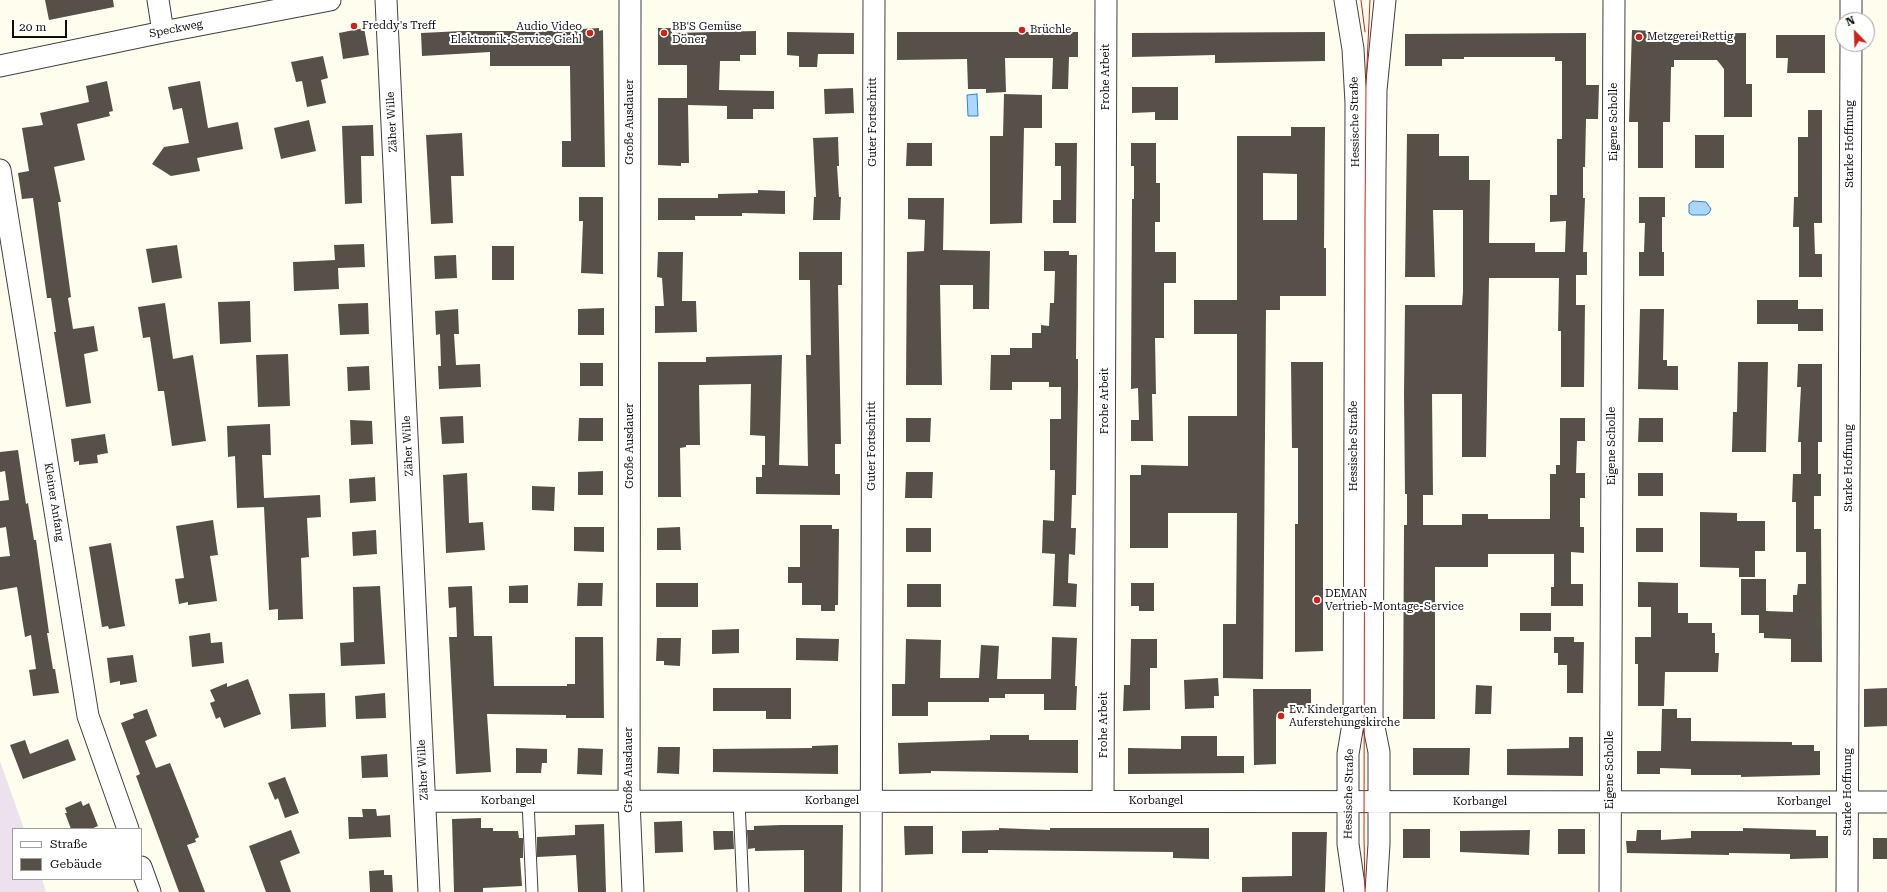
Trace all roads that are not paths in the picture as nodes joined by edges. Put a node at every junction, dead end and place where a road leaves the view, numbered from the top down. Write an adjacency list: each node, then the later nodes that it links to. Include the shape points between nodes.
1 (158, 0): 12 (street)
2 (330, 0): 12 (street, Speckweg)
3 (386, 0): 16 (street, Zäher Wille)
4 (630, 0): 18 (street, Große Ausdauer)
5 (874, 0): 20 (street, Guter Fortschritt)
6 (1106, 0): 21 (street, Frohe Arbeit)
7 (1345, 0): 22 (street, Hessische Straße, via 1356,103 1354,718 1348,754)
8 (1385, 0): 23 (street, Hessische Straße, via 1376,90 1375,171 1372,717 1379,752)
9 (1614, 0): 24 (street, Eigene Scholle)
10 (1851, 0): 11 (street)
11 (1851, 12)
12 (163, 32): 14 (street, Speckweg)
13 (1851, 52): 25 (street, Starke Hoffnung)
14 (0, 66)
15 (0, 170): 27 (street, Kleiner Anfang, via 88,716)
16 (425, 801): 17 (street, Korbangel); 30 (street, Zäher Wille)
17 (528, 801): 18 (street, Korbangel); 31 (lane)
18 (629, 801): 19 (street, Korbangel); 32 (street, Große Ausdauer)
19 (739, 801): 20 (street, Korbangel); 33 (lane)
20 (871, 801): 21 (street, Korbangel); 34 (street, Guter Fortschritt)
21 (1103, 801): 22 (street, Korbangel)
22 (1348, 802): 23 (street, Korbangel); 35 (street, Hessische Straße, via 1348,844)
23 (1379, 802): 24 (street, Korbangel); 36 (street, Hessische Straße)
24 (1610, 802): 25 (street, Korbangel); 37 (street, Eigene Scholle)
25 (1847, 802): 26 (street, Korbangel); 38 (street, Starke Hoffnung)
26 (1887, 802)
27 (128, 828)
28 (142, 870): 29 (street)
29 (150, 892)
30 (429, 892)
31 (532, 892)
32 (633, 892)
33 (743, 892)
34 (871, 892)
35 (1355, 892)
36 (1376, 892)
37 (1610, 892)
38 (1847, 892)

